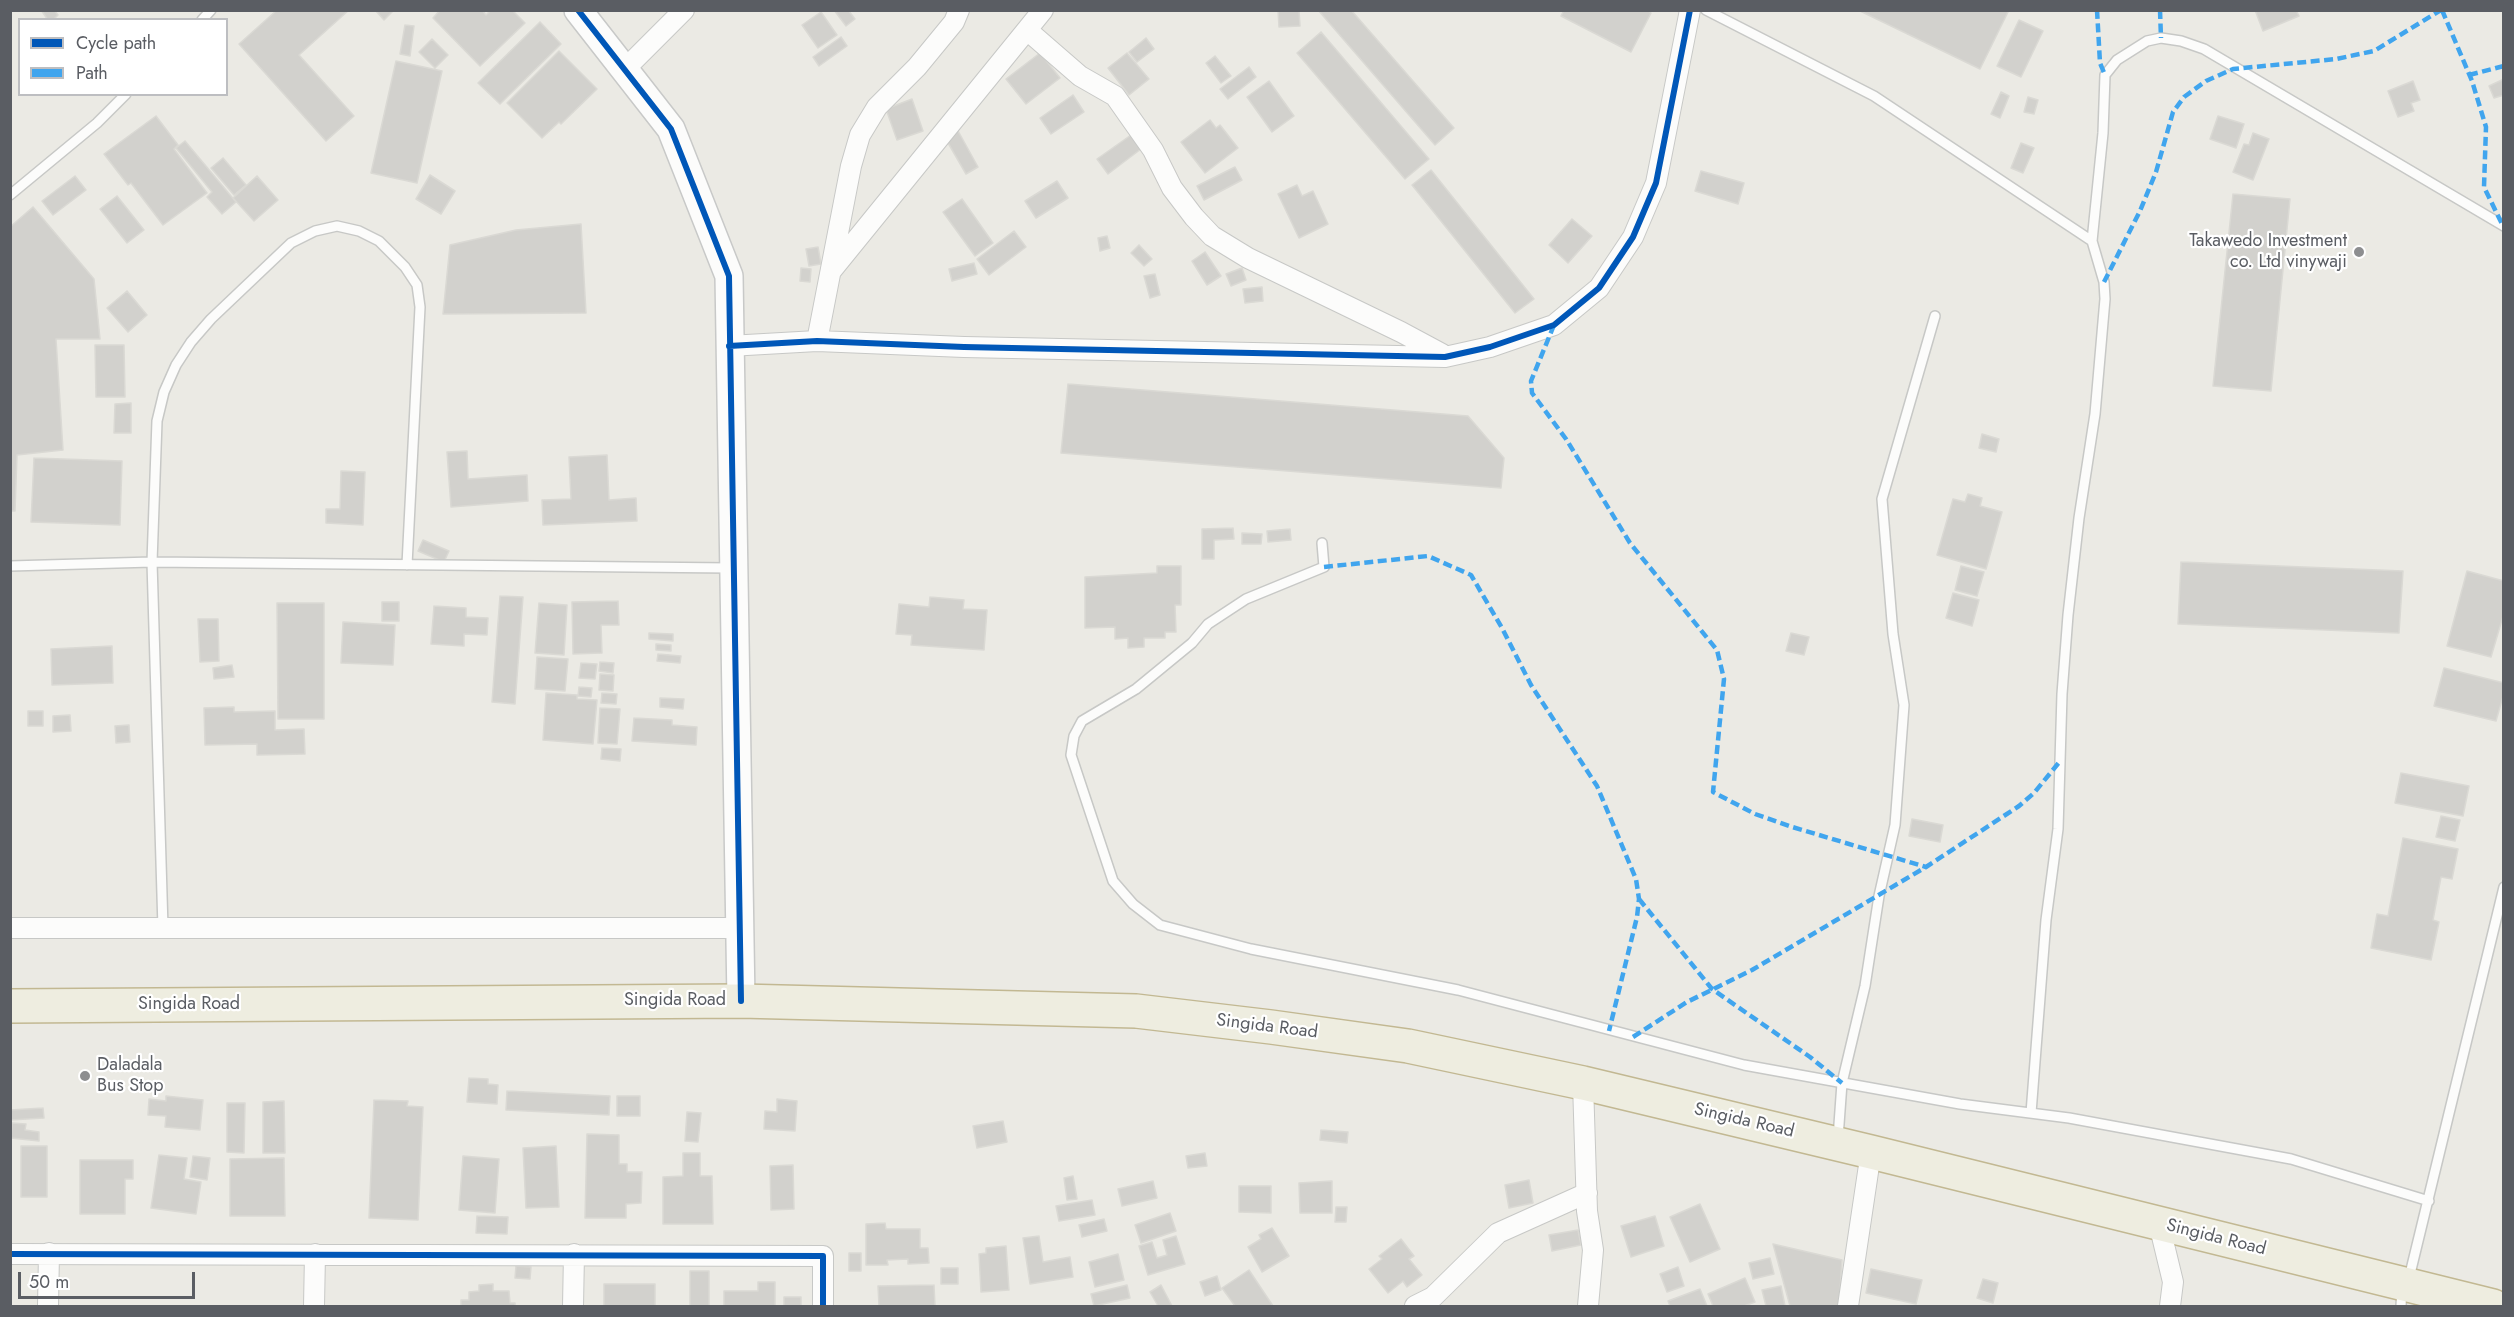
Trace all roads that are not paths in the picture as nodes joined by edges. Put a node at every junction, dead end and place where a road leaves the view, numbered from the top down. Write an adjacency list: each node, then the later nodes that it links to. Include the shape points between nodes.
1 (578, 10): 8 (street)
2 (684, 10): 8 (street)
3 (959, 10): 13 (street, via 932,49 867,122 851,166)
4 (1043, 10): 7 (street)
5 (1690, 10): 17 (street, via 1656,183 1633,237 1599,288 1554,326)
6 (1706, 10): 12 (lane, via 1874,96)
7 (1027, 30): 13 (street); 17 (street, via 1080,76 1115,96 1153,150 1172,188 1212,236)
8 (625, 69): 16 (street, via 671,129 729,276)
9 (124, 96): 10 (lane)
10 (11, 194)
11 (2504, 226): 12 (lane, via 2204,49 2161,38 2147,41 2116,60 2105,75)
12 (2092, 241): 31 (lane, via 2105,299 2095,414 2068,615 2058,828 2046,920)
13 (829, 274): 15 (street)
14 (1935, 316): 30 (lane, via 1882,499 1893,634 1904,705 1891,845)
15 (817, 341): 16 (street); 17 (street)
16 (729, 346): 22 (street)
17 (1445, 357)
18 (1322, 543): 30 (lane, via 1324,567 1246,599 1208,624 1192,643 1136,689 1082,721 1074,736 1071,755 1113,881 1133,904 1160,924 1251,949 1458,990 1744,1065)
19 (152, 562): 20 (lane); 20 (lane, via 157,421 176,365 211,319 291,243 337,226 380,241 417,285 420,307); 21 (lane); 25 (lane)
20 (408, 565): 22 (lane)
21 (10, 566)
22 (733, 568): 26 (street)
23 (2504, 887): 35 (lane)
24 (10, 928): 25 (street)
25 (163, 928): 26 (street)
26 (740, 928): 27 (street)
27 (741, 1000): 28 (highway, Singida Road); 29 (highway, Singida Road, via 1136,1011 1408,1046)
28 (10, 1006)
29 (1583, 1083): 32 (highway, Singida Road); 34 (street)
30 (1842, 1083): 31 (lane); 32 (lane)
31 (2031, 1113): 35 (lane, via 2291,1159)
32 (1838, 1143): 33 (highway, Singida Road)
33 (1871, 1152): 36 (highway, Singida Road); 48 (street)
34 (1587, 1193): 46 (street, via 1498,1233 1433,1297); 47 (street, via 1593,1250)
35 (2428, 1201): 41 (lane)
36 (2159, 1224): 41 (highway, Singida Road); 49 (street, via 2173,1282)
37 (49, 1252): 38 (street); 39 (street); 42 (street)
38 (10, 1254)
39 (315, 1254): 40 (street); 43 (street)
40 (574, 1254): 44 (street); 45 (street, via 824,1256)
41 (2404, 1291): 50 (highway, Singida Road)
42 (48, 1306)
43 (314, 1306)
44 (573, 1306)
45 (823, 1306)
46 (1415, 1306)
47 (1587, 1306)
48 (1848, 1306)
49 (2170, 1306)
50 (2493, 1306)

